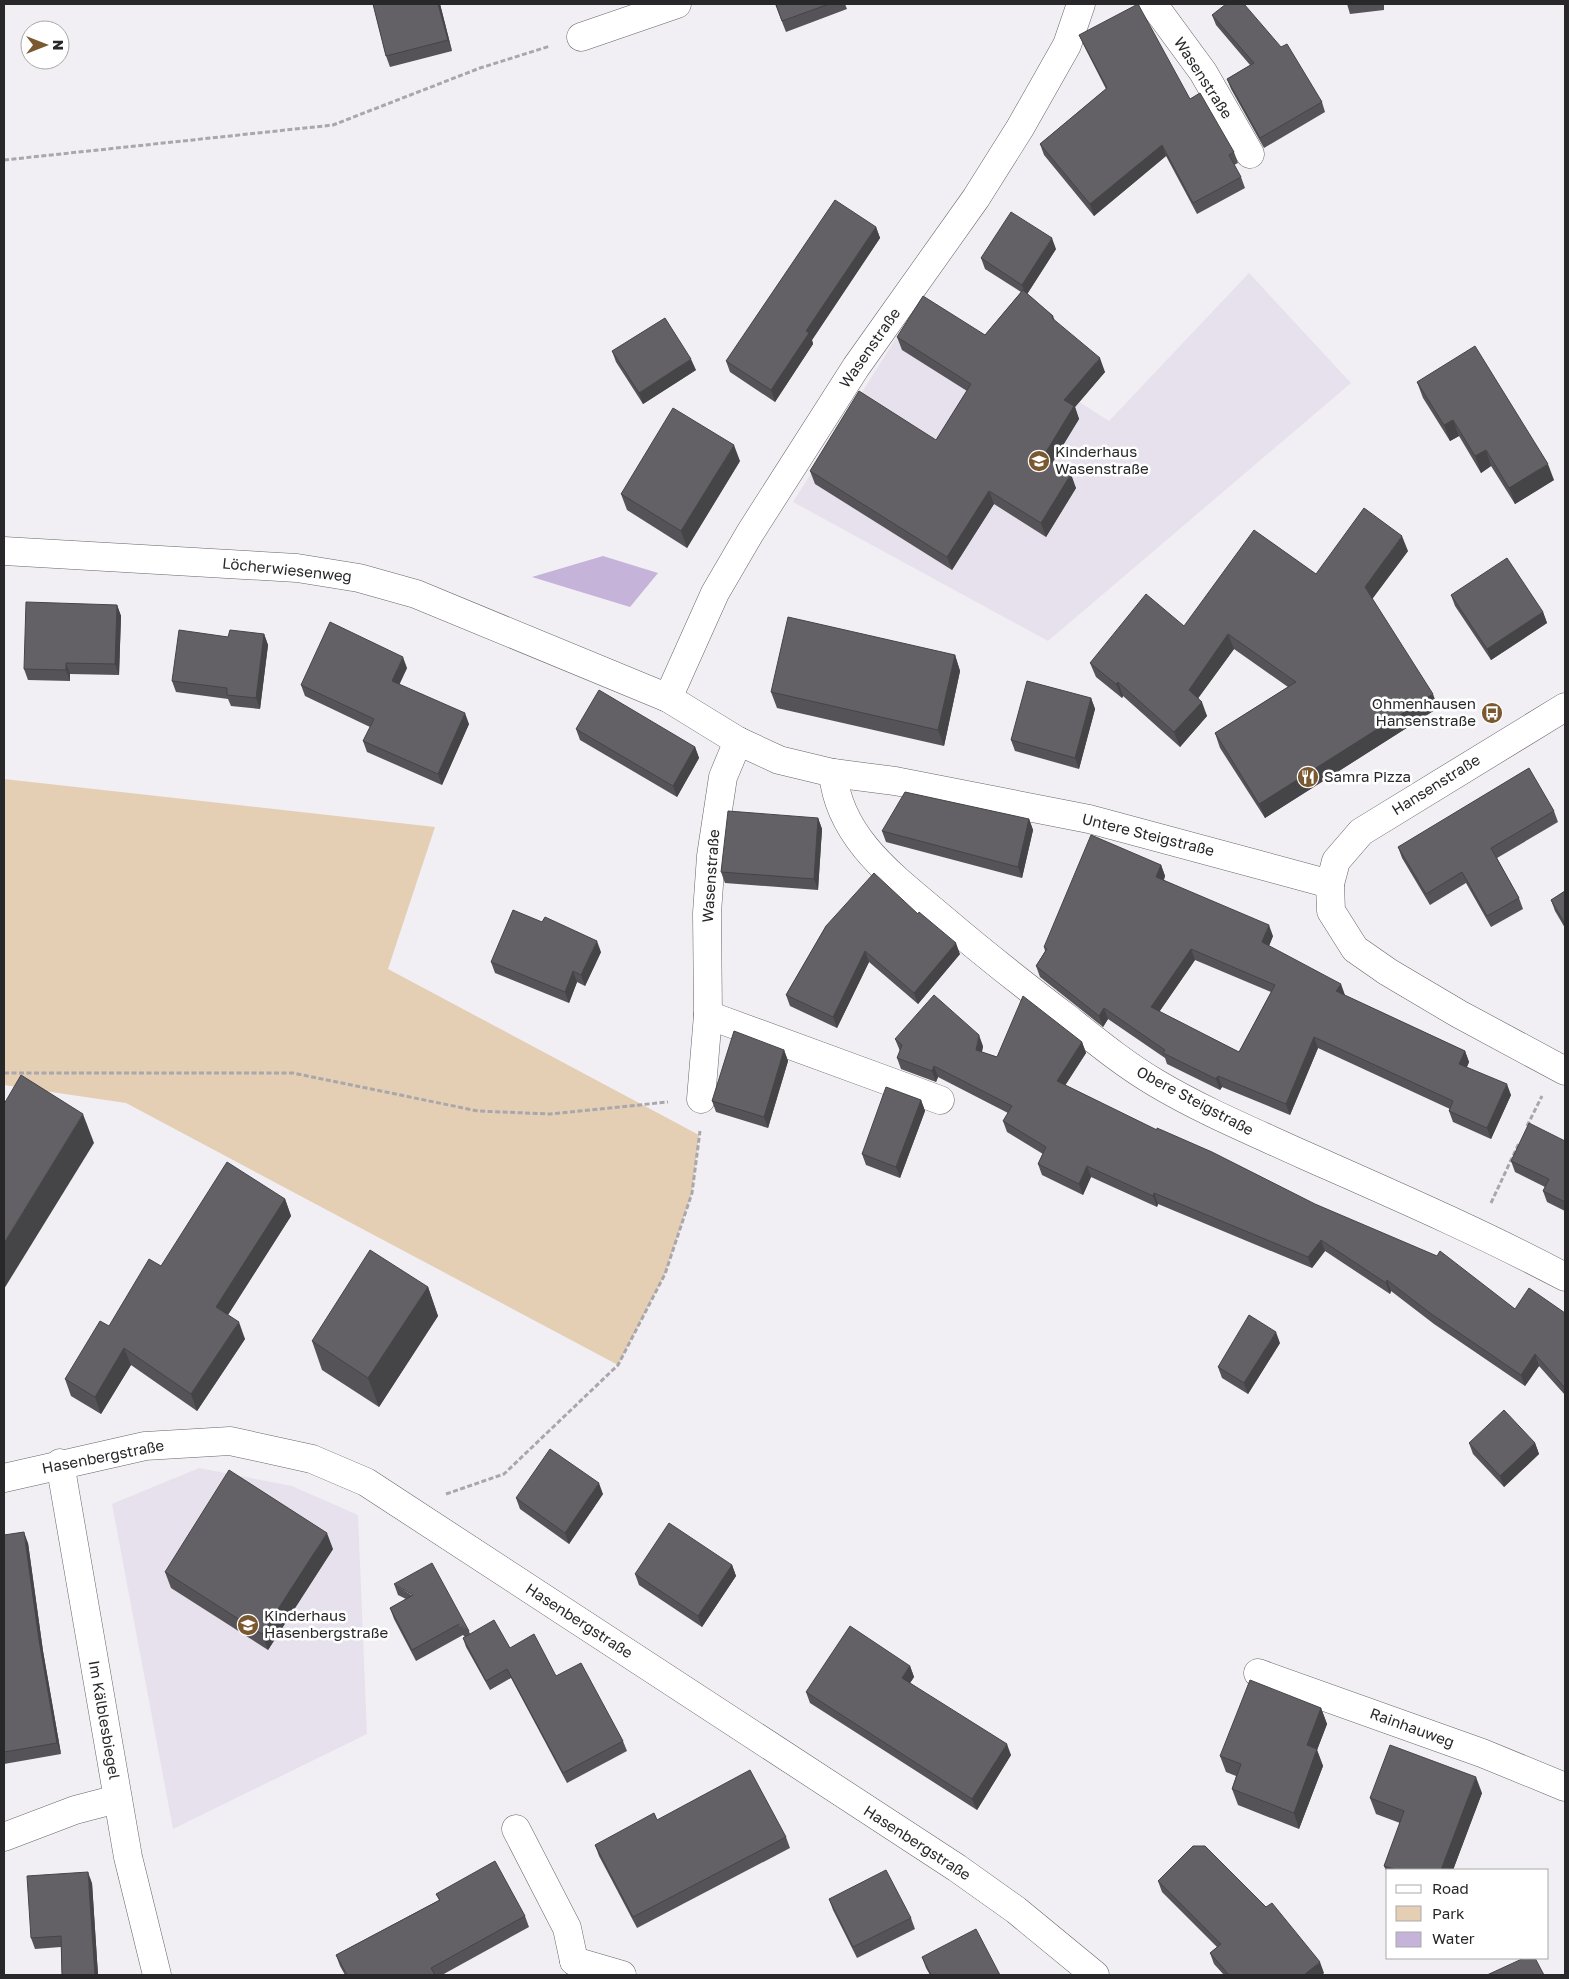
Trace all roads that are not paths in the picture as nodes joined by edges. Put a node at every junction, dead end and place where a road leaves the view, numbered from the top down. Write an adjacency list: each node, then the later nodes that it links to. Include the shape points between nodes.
1 (676, 4): 4 (street)
2 (1081, 4): 7 (street, Wasenstraße, via 1067,44 1020,128 976,198 856,367 750,533 715,593)
3 (1153, 4): 5 (street, Wasenstraße, via 1203,72)
4 (581, 37)
5 (1250, 154)
6 (4, 551): 7 (street, Löcherwiesenweg, via 297,568 359,578 416,594)
7 (668, 698): 9 (street, Untere Steigstraße)
8 (1565, 707): 11 (street, Hansenstraße, via 1361,832 1336,861)
9 (738, 741): 10 (street, Untere Steigstraße, via 779,760); 12 (street, Wasenstraße, via 723,777 711,856 707,913)
10 (833, 773): 11 (street, Untere Steigstraße, via 904,783 1089,819); 16 (street, Obere Steigstraße, via 835,794 843,815 863,846 895,878 1126,1064 1230,1122 1477,1232)
11 (1330, 884): 13 (street, via 1331,911 1355,949 1459,1014)
12 (708, 1015): 14 (street, Wasenstraße); 15 (street)
13 (1561, 1068)
14 (701, 1099)
15 (940, 1100)
16 (1565, 1278)
17 (60, 1464): 18 (street, Hasenbergstraße); 21 (street, Im Kälblesbiegel); 27 (street, Hasenbergstraße, via 145,1446 230,1441 312,1459 366,1482 956,1868 1016,1910)
18 (4, 1478)
19 (1258, 1673): 20 (street, Rainhauweg, via 1482,1753)
20 (1565, 1787)
21 (117, 1799): 23 (street, via 75,1810); 25 (street, Im Kälblesbiegel)
22 (516, 1829): 24 (street, via 567,1928)
23 (4, 1837)
24 (565, 1968): 26 (street)
25 (157, 1975)
26 (622, 1975)
27 (1095, 1975)

